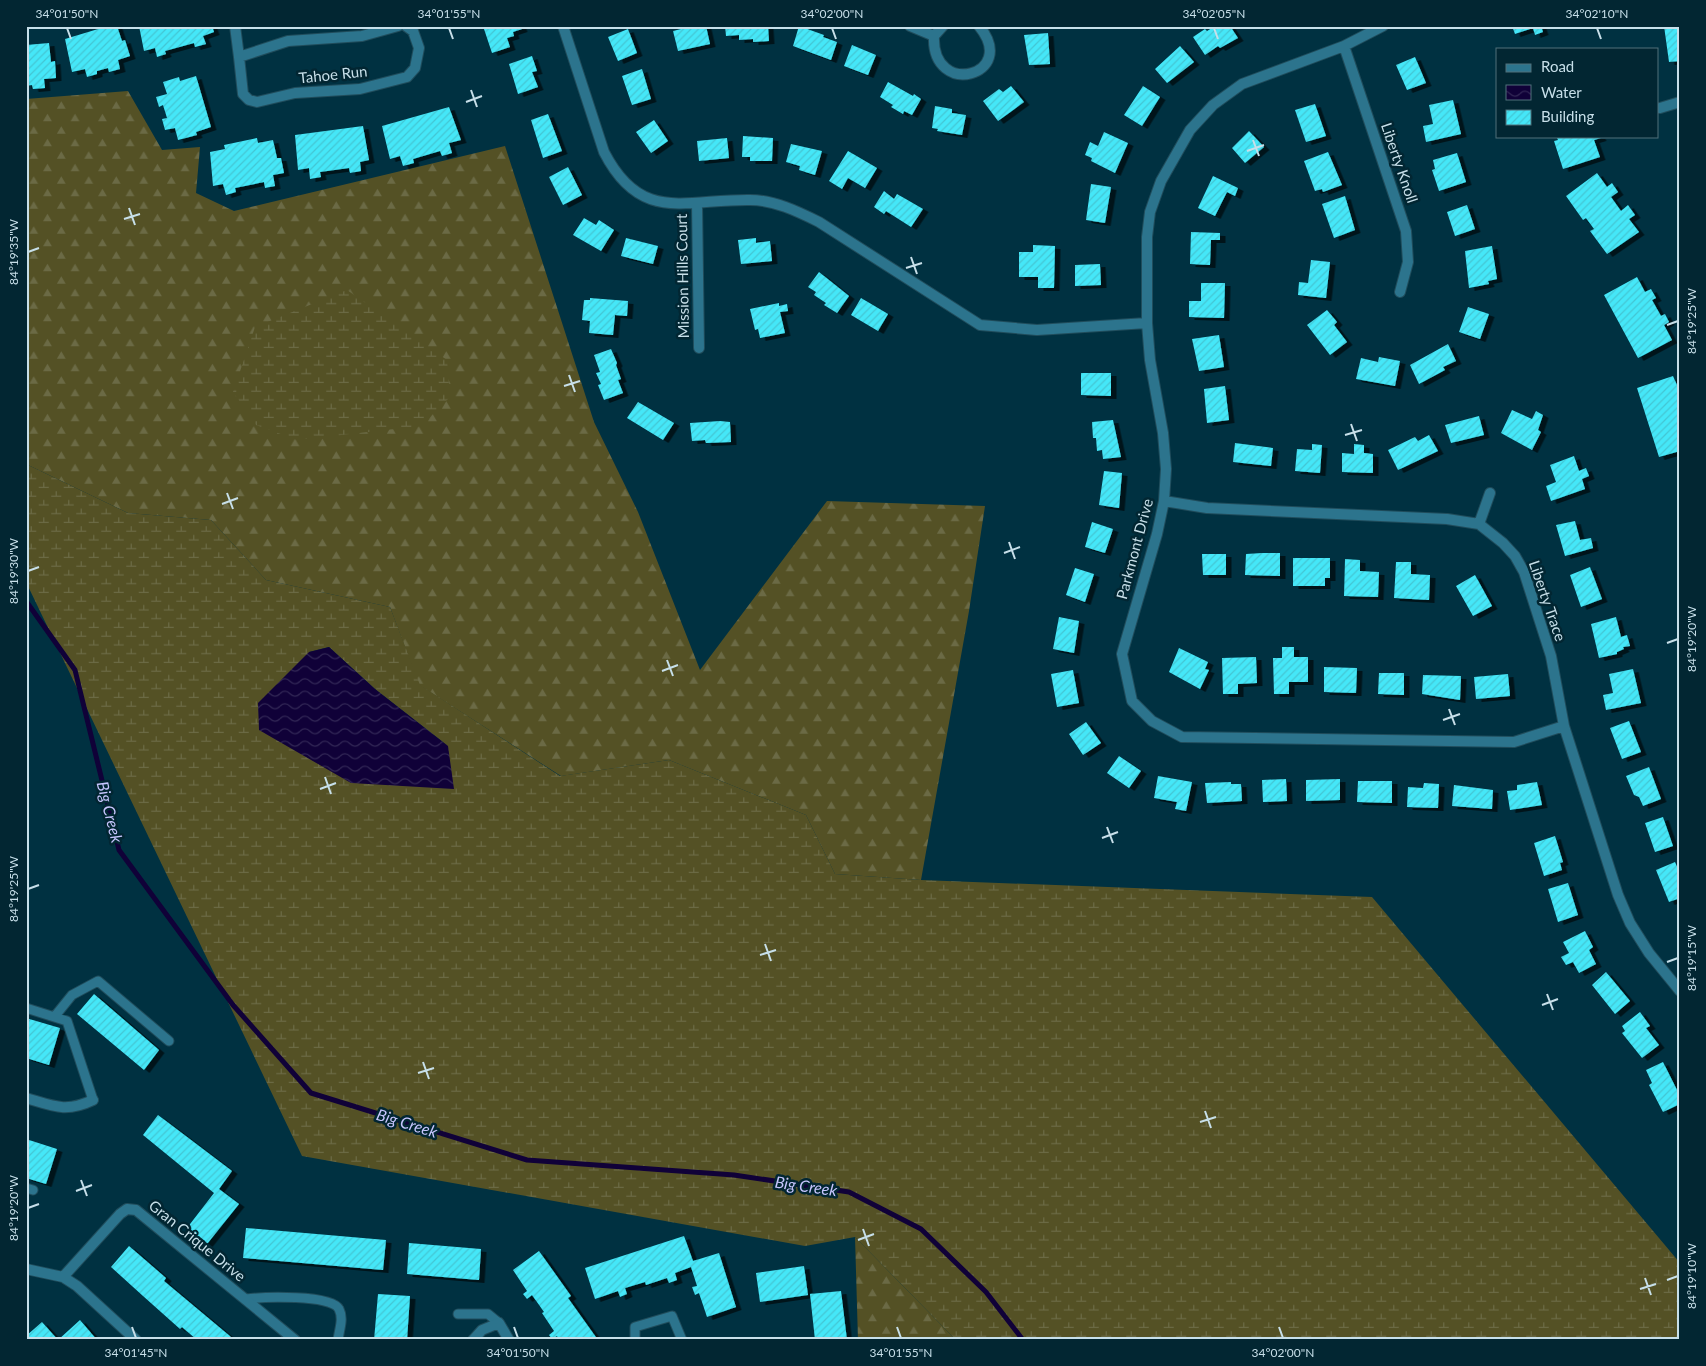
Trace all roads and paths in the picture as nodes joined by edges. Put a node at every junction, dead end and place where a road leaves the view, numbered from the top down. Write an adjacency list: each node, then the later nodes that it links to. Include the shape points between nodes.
1 (235, 26): 11 (street, Tahoe Run)
2 (398, 26): 11 (street, via 362,36 288,41)
3 (406, 26): 11 (street, Tahoe Run, via 413,31 419,48 415,68 407,76 360,89 295,93 257,102 249,100 243,94)
4 (563, 26): 14 (street, via 604,152 614,171 630,188 650,199 674,204)
5 (910, 26): 9 (street)
6 (943, 26): 9 (street)
7 (978, 26): 9 (street, via 988,38 990,54 983,69 971,75 953,72 938,61 933,49)
8 (1383, 26): 10 (street, Parkmont Drive)
9 (934, 36)
10 (1344, 46): 15 (street, Liberty Knoll, via 1406,231 1408,262); 16 (street, Parkmont Drive, via 1242,84 1212,105 1190,130 1161,181 1150,212)
11 (239, 57)
12 (1680, 102): 13 (street)
13 (1660, 108)
14 (697, 203): 16 (street, via 751,200 798,211 980,325 1036,330); 17 (street, Mission Hills Court)
15 (1400, 292)
16 (1147, 323): 19 (street, Parkmont Drive, via 1163,432)
17 (699, 348)
18 (1490, 493): 20 (street)
19 (1164, 501): 20 (street, Liberty Trace, via 1207,508 1447,519); 21 (street, Parkmont Drive, via 1122,654 1132,700 1152,721 1182,737 1514,742)
20 (1479, 524): 21 (street, Liberty Trace, via 1503,543 1524,572 1551,656)
21 (1564, 726): 22 (street, Liberty Trace, via 1630,923)
22 (1680, 991)
23 (26, 1008): 24 (lane)
24 (55, 1016): 25 (lane, via 72,995 98,981); 27 (lane, via 67,1021)
25 (168, 1041)
26 (26, 1098): 27 (street, via 60,1108 78,1107)
27 (93, 1100)
28 (26, 1269): 29 (street)
29 (63, 1277): 30 (street, Gran Crique Drive, via 120,1214 127,1209 136,1210); 33 (street)
30 (246, 1299): 34 (street, Gran Crique Drive); 35 (lane, via 264,1296 330,1301 339,1308 342,1319)
31 (458, 1314): 32 (lane, via 488,1314)
32 (499, 1323): 36 (street, via 482,1330); 37 (street)
33 (136, 1340)
34 (295, 1340)
35 (338, 1340)
36 (473, 1340)
37 (509, 1340)
38 (635, 1340): 39 (lane, via 635,1327 672,1316)
39 (682, 1340)

